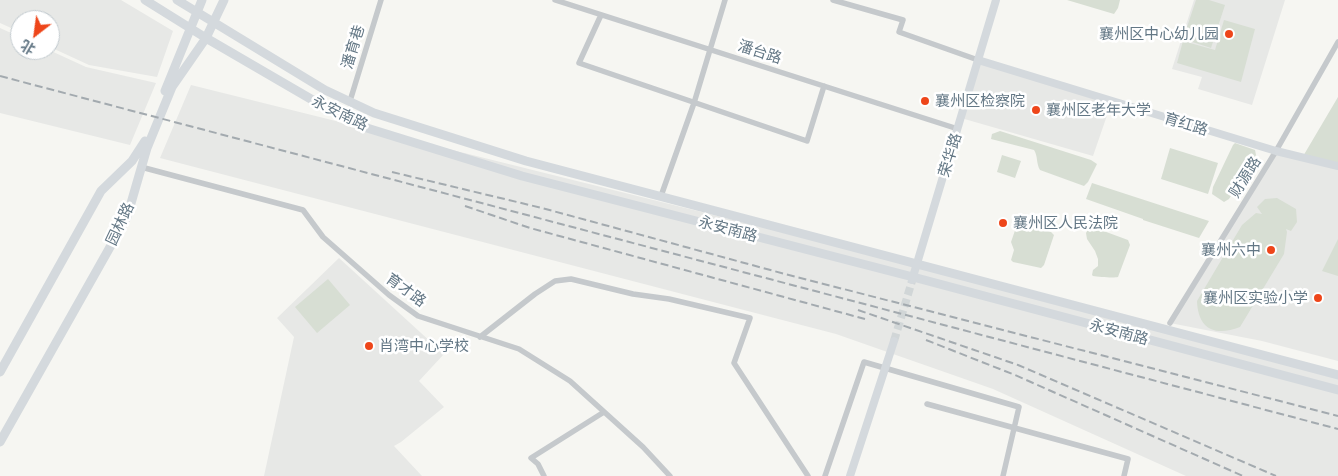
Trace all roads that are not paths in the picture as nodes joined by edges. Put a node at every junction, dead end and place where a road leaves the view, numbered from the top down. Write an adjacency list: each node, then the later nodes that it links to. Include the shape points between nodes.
1 (145, 0): 13 (main road, 永安南路)
2 (176, 0): 10 (main road, 永安南路)
3 (202, 0): 10 (main road, 园林路)
4 (224, 0): 12 (main road, 园林路)
5 (382, 0): 19 (street, 潘育巷)
6 (555, 0): 11 (street, 潘台路)
7 (725, 0): 16 (street)
8 (833, 0): 17 (street, via 903,20 899,32)
9 (996, 0): 17 (main road, 荣华路)
10 (197, 12): 12 (main road, 永安南路); 13 (main road, 园林路)
11 (601, 15): 16 (street, 潘台路); 20 (street, via 579,63)
12 (213, 23): 14 (main road, 园林路); 19 (main road, 永安南路, via 325,90)
13 (190, 27): 14 (main road, 永安南路); 32 (main road, 园林路, via 143,146 101,192)
14 (206, 38): 24 (main road, 园林路, via 172,88); 27 (main road, 永安南路, via 367,128 522,176)
15 (1338, 42): 22 (street, 财源路)
16 (710, 50): 18 (street, 潘台路); 20 (street)
17 (978, 60): 21 (main road, 荣华路); 22 (main road, 育红路)
18 (824, 86): 20 (street, via 807,141); 21 (street, 潘台路)
19 (350, 101): 25 (main road, 永安南路, via 374,113 526,161)
20 (694, 103): 25 (street)
21 (958, 129): 26 (main road, 荣华路)
22 (1276, 151): 23 (main road, 育红路); 28 (street, 财源路)
23 (1338, 166)
24 (141, 167): 29 (street, 育才路, via 303,210 323,237 418,316); 38 (main road, 园林路, via 127,217)
25 (661, 196): 26 (main road, 永安南路)
26 (917, 263): 27 (main road, 荣华路); 33 (main road, 永安南路)
27 (912, 279): 34 (main road, 永安南路)
28 (1170, 323)
29 (480, 337): 36 (street, 育才路, via 518,349 570,381); 41 (street, via 535,294 555,281 563,280 750,318 734,363)
30 (894, 342): 31 (main road)
31 (885, 368): 37 (street, via 1019,407); 42 (street, via 864,362); 43 (main road)
32 (0, 371)
33 (1338, 375)
34 (1338, 390)
35 (927, 404): 37 (street)
36 (604, 412): 39 (street, via 531,458); 40 (street, 育才路, via 644,447)
37 (1014, 428): 44 (street); 45 (street, via 1128,459)
38 (0, 442)
39 (544, 476)
40 (670, 476)
41 (808, 476)
42 (825, 476)
43 (850, 476)
44 (1003, 476)
45 (1124, 476)

